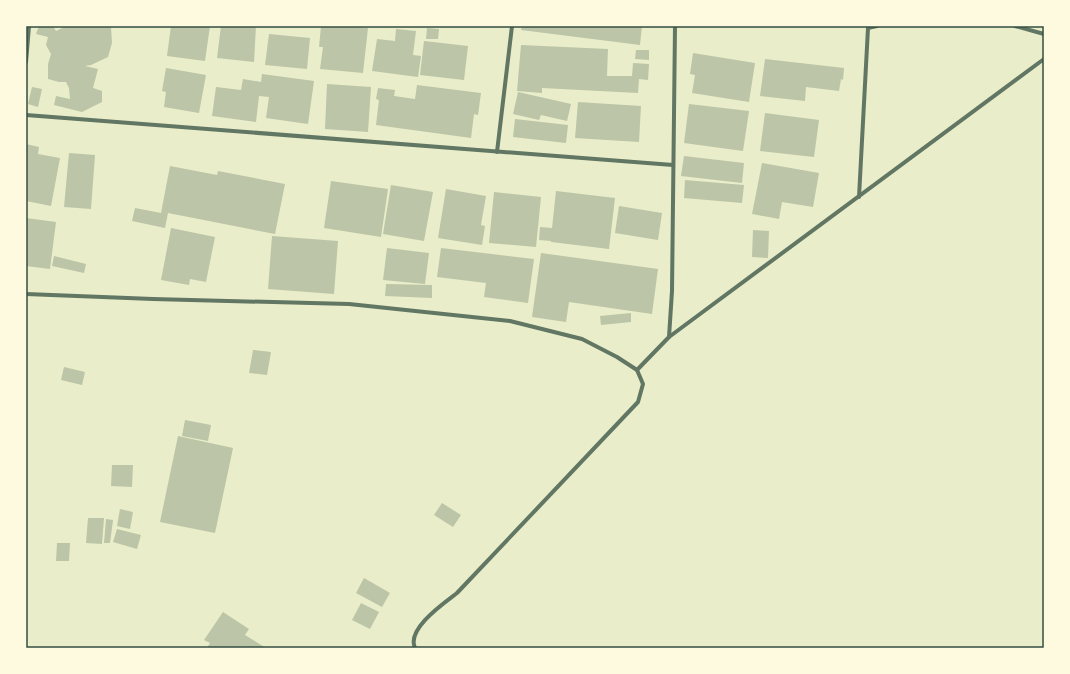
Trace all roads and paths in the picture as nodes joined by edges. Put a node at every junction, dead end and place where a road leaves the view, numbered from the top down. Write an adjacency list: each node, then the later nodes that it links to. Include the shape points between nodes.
1 (29, 26): 8 (street)
2 (512, 26): 10 (street)
3 (675, 26): 11 (street)
4 (877, 26): 12 (street, via 868,28)
5 (1015, 26): 6 (street)
6 (1044, 34)
7 (1044, 59): 12 (street)
8 (26, 62)
9 (26, 116): 10 (street)
10 (498, 152): 11 (street)
11 (673, 165): 14 (street)
12 (859, 197): 14 (street)
13 (26, 294): 15 (street, via 349,304 510,321 582,339)
14 (669, 337): 15 (street)
15 (637, 370): 16 (street, via 643,384 638,402 457,593 427,616 415,635)
16 (415, 648)

